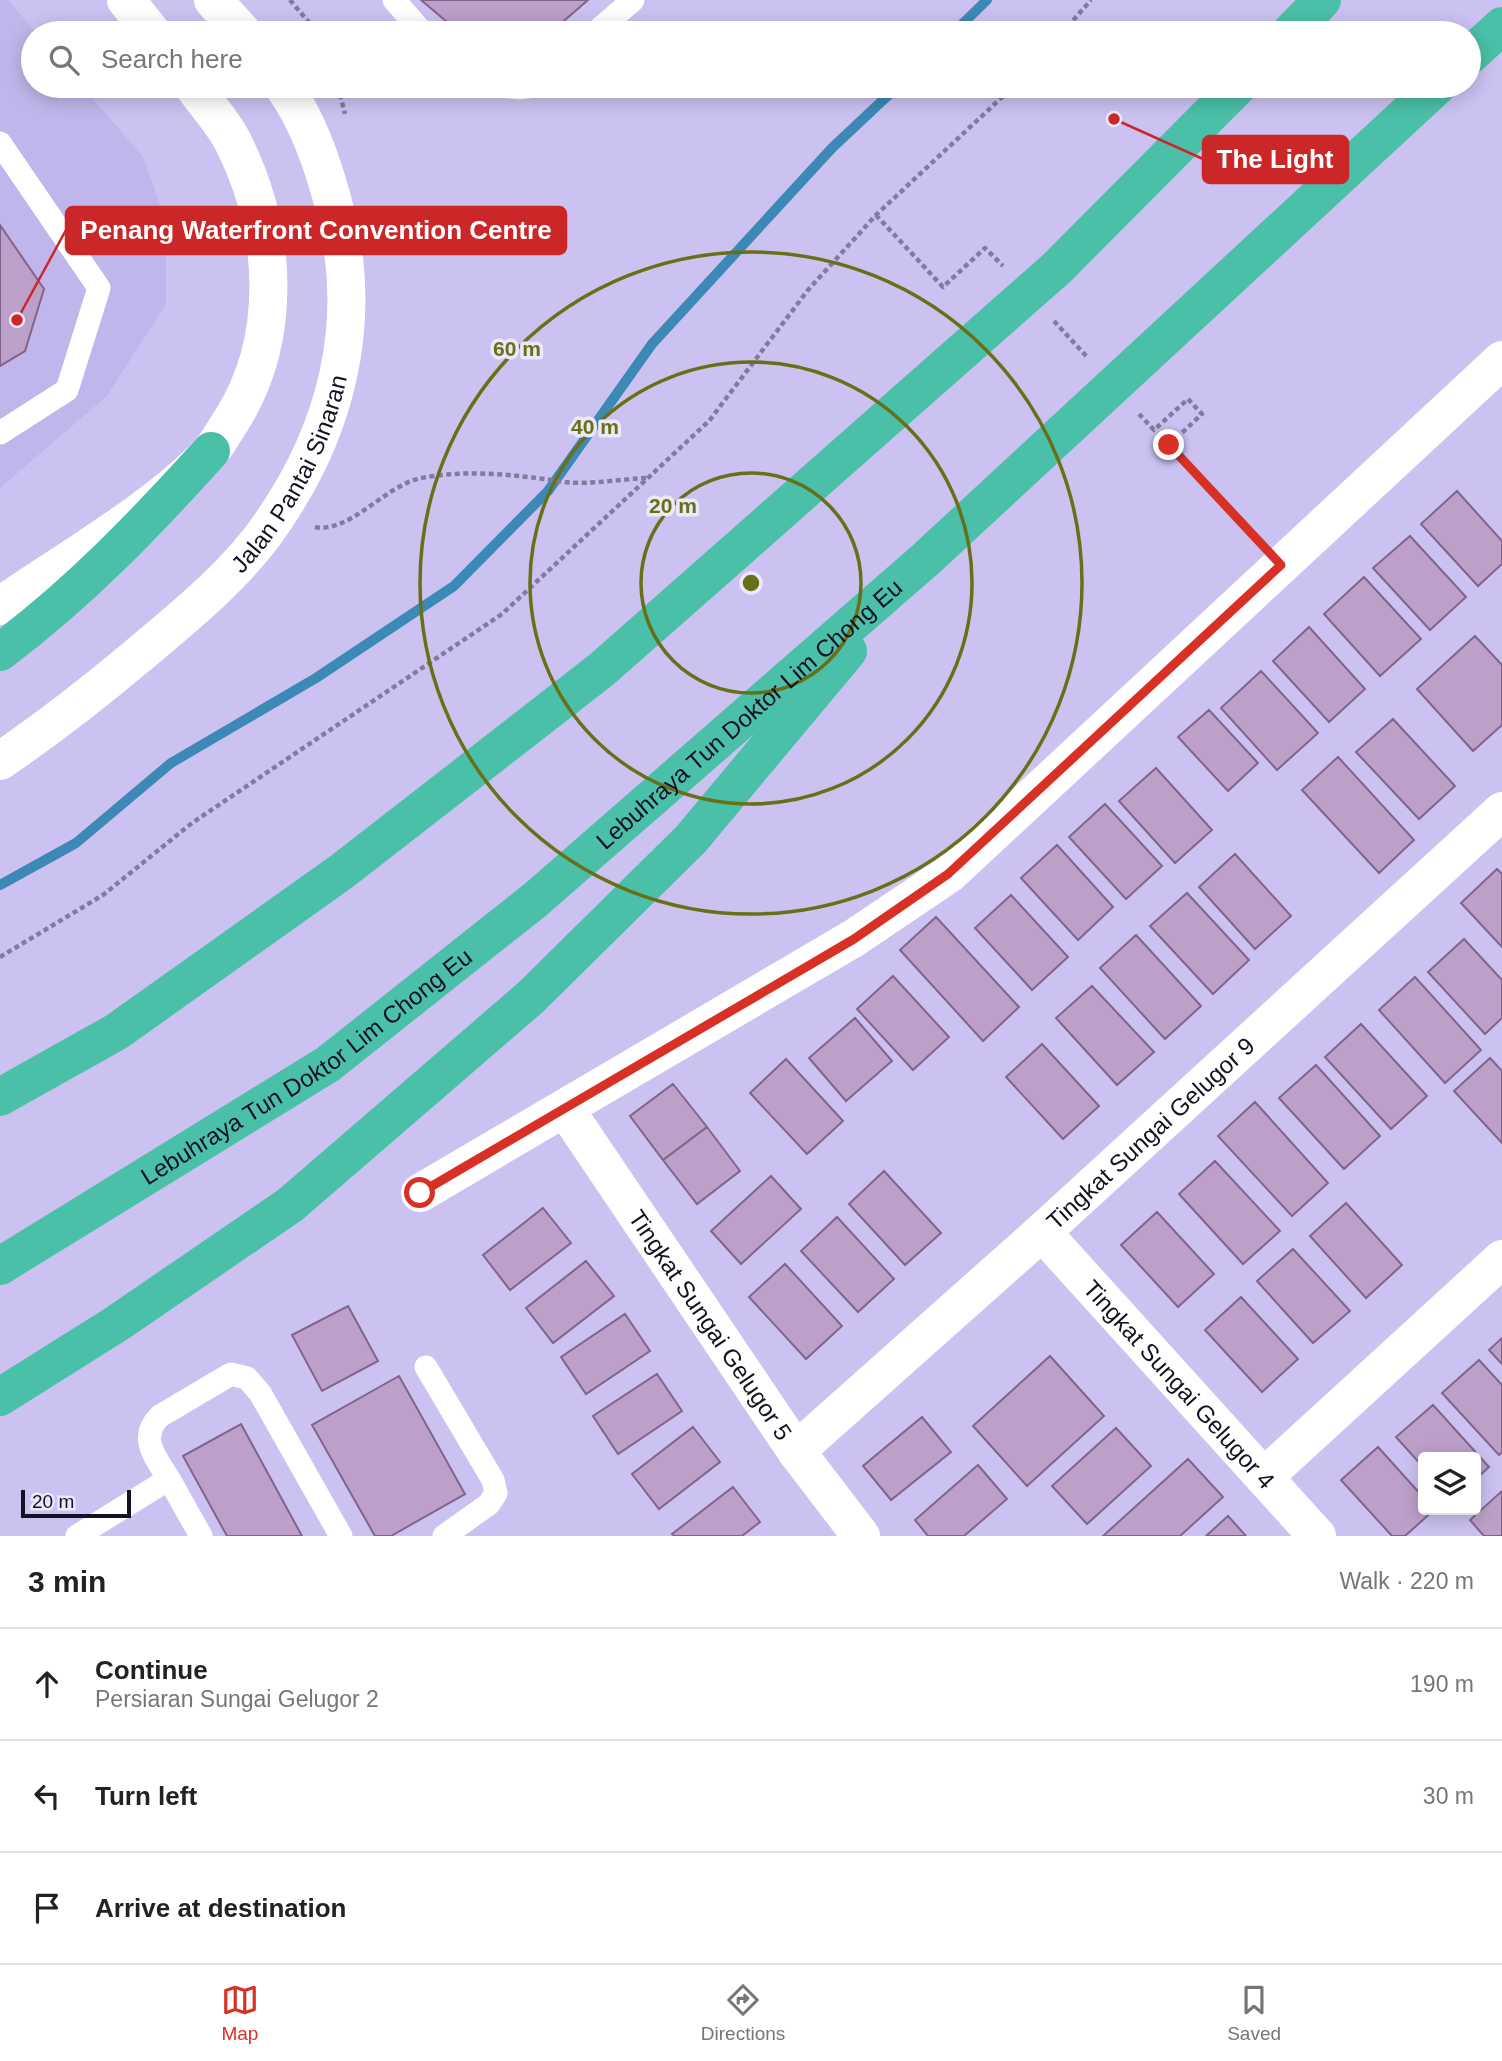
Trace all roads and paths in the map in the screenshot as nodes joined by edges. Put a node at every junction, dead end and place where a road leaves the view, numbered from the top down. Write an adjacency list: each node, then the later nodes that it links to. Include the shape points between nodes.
1 (125, 0): 8 (street)
2 (213, 0): 9 (street)
3 (290, 0): 10 (path)
4 (394, 0): 11 (lane)
5 (633, 0): 12 (lane)
6 (1091, 0): 13 (path)
7 (1322, 0): 14 (highway)
8 (142, 21)
9 (232, 21)
10 (308, 21)
11 (412, 21)
12 (609, 21)
13 (1073, 21)
14 (1302, 21)
15 (1502, 26): 16 (highway)
16 (1481, 45)
17 (201, 98): 30 (street, via 232,141 260,209 270,299 259,358 245,399)
18 (292, 98): 37 (street, Jalan Pantai Sinaran, via 330,187 347,290 343,356 314,450 274,522 219,584 60,720)
19 (1001, 98): 23 (path)
20 (1226, 98): 40 (highway, via 1058,268 601,670 341,872 127,1024)
21 (1424, 98): 33 (highway, Lebuhraya Tun Doktor Lim Chong Eu)
22 (0, 143): 29 (lane, via 99,288 67,390)
23 (876, 215): 24 (path, via 943,287 985,248); 32 (path, via 796,303 709,421)
24 (1004, 268)
25 (1051, 318): 26 (path)
26 (1089, 359)
27 (1502, 360): 34 (street)
28 (1136, 410): 34 (path, via 1154,430 1188,399 1202,414 1169,445)
29 (0, 433)
30 (211, 452): 35 (street, via 156,499); 36 (highway, via 117,554)
31 (548, 477): 32 (path, via 566,482)
32 (647, 478): 39 (path, via 502,614 192,823 103,895)
33 (926, 559): 45 (highway, Lebuhraya Tun Doktor Lim Chong Eu, via 535,900 328,1064); 47 (highway, via 691,839 531,997 290,1205 116,1324)
34 (1281, 565): 41 (street, via 948,874 854,939)
35 (0, 606)
36 (0, 652)
37 (0, 761)
38 (1502, 811): 43 (street, Tingkat Sungai Gelugor 9)
39 (0, 957)
40 (0, 1097)
41 (566, 1110): 42 (street); 48 (street, Tingkat Sungai Gelugor 5)
42 (420, 1193)
43 (1042, 1232): 48 (street, Tingkat Sungai Gelugor 9); 49 (street, Tingkat Sungai Gelugor 4)
44 (1502, 1259): 49 (street)
45 (0, 1266)
46 (426, 1367): 54 (lane, via 494,1480 496,1493 489,1504)
47 (0, 1396)
48 (796, 1451): 55 (street, Tingkat Sungai Gelugor 5)
49 (1264, 1478): 56 (street, Tingkat Sungai Gelugor 4)
50 (169, 1479): 51 (lane); 52 (lane); 53 (lane, via 151,1451 150,1425 231,1374 247,1378 260,1393)
51 (77, 1536)
52 (201, 1536)
53 (341, 1536)
54 (444, 1536)
55 (861, 1536)
56 (1317, 1536)

